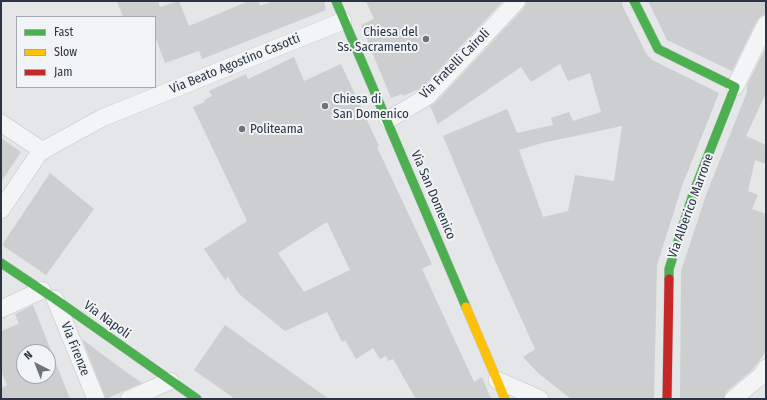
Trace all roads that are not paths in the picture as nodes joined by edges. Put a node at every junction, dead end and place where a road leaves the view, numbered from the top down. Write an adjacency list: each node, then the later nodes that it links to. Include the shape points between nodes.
1 (336, 1): 4 (street, Via San Domenico)
2 (517, 1): 7 (street, Via Fratelli Cairoli, via 428,96)
3 (634, 1): 6 (street, via 658,49)
4 (343, 21): 7 (street, Via San Domenico); 9 (street, Via Beato Agostino Casotti, via 102,118)
5 (766, 24): 6 (street, Via Alberico Marrone)
6 (735, 87): 22 (street, Via Alberico Marrone, via 694,191 669,269)
7 (388, 120): 15 (street, Via San Domenico)
8 (1, 122): 9 (street)
9 (43, 151): 10 (street, Via Beato Agostino Casotti)
10 (1, 210)
11 (1, 263): 12 (street, Via Napoli)
12 (49, 294): 13 (street); 16 (street, Via Napoli); 17 (street, Via Firenze)
13 (1, 309)
14 (765, 374): 23 (street)
15 (497, 380): 20 (street, Via San Domenico); 21 (street)
16 (170, 381): 18 (street); 19 (street, Via Napoli)
17 (96, 399)
18 (129, 399)
19 (197, 399)
20 (506, 399)
21 (540, 399)
22 (667, 399)
23 (734, 399)

